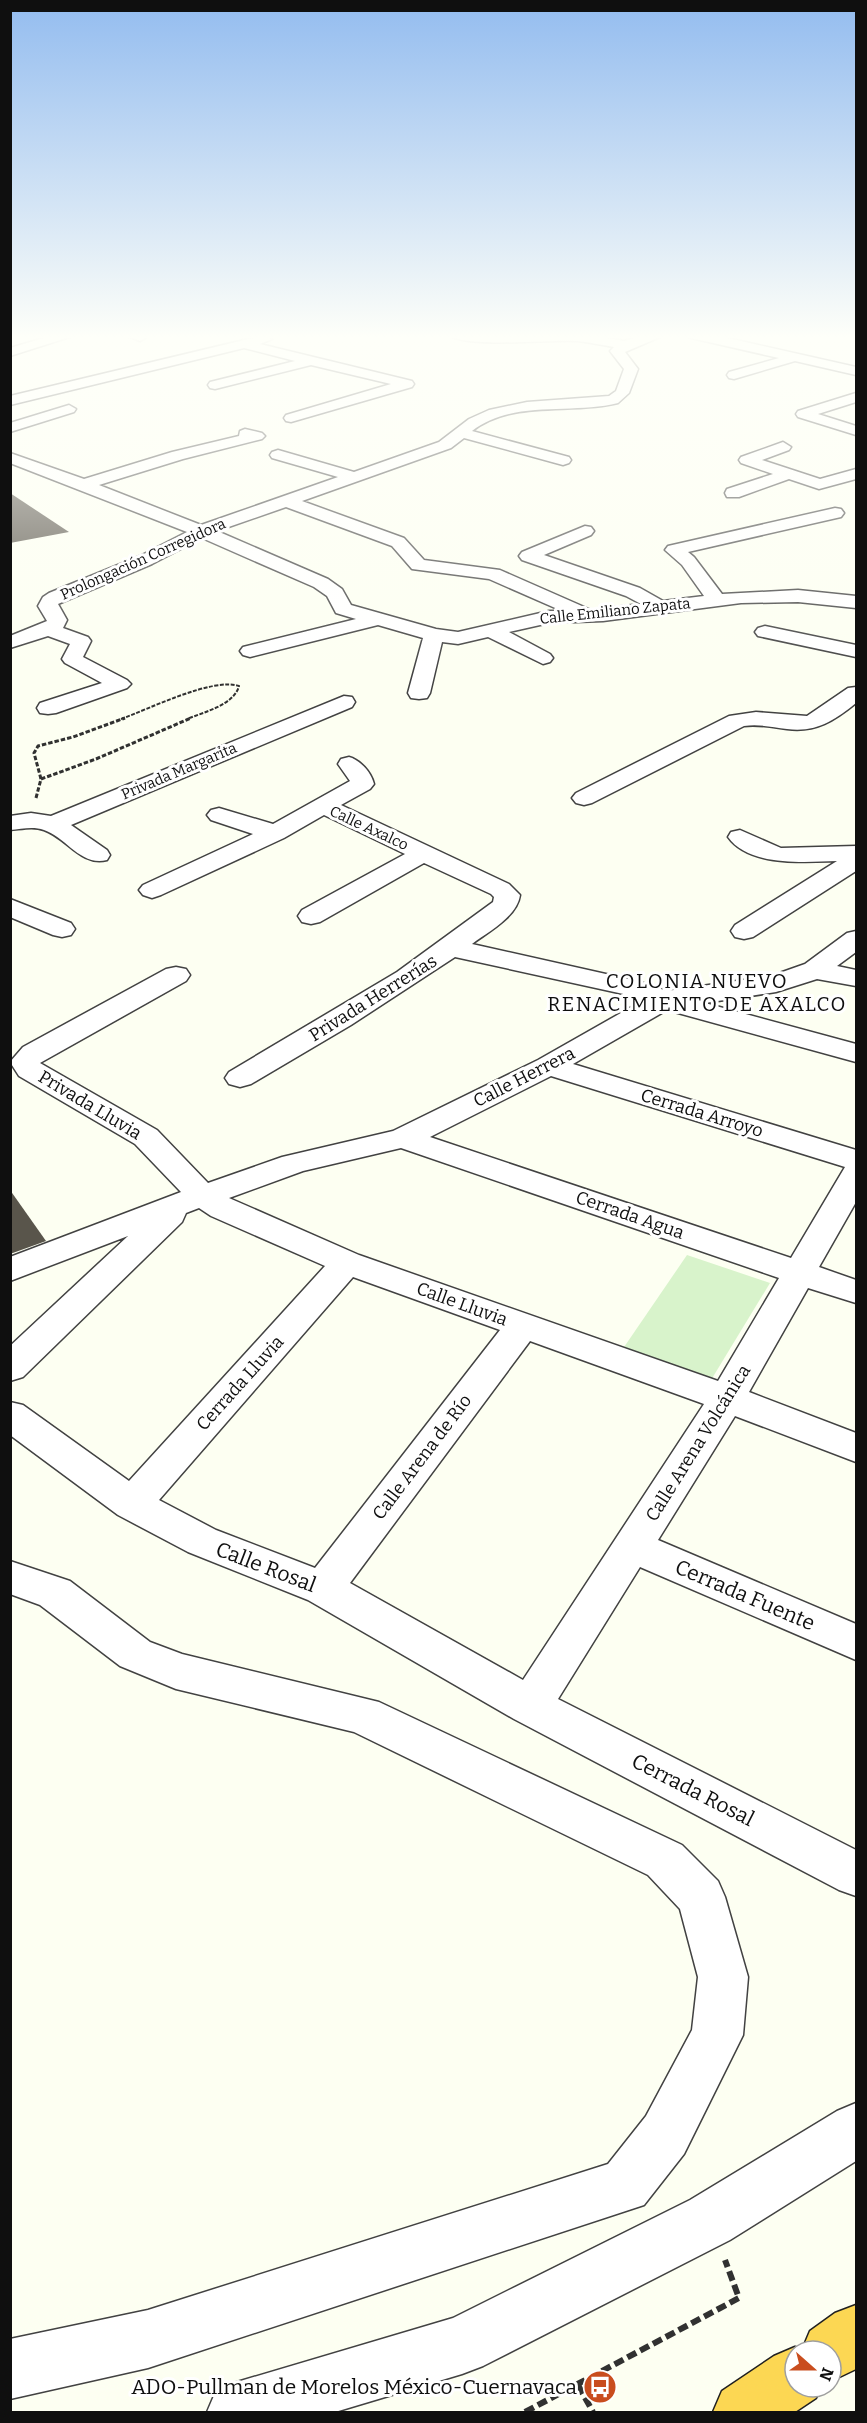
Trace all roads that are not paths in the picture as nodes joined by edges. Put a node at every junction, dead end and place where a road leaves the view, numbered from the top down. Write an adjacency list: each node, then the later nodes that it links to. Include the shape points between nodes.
1 (211, 447): 11 (street)
2 (439, 447): 10 (street, Prolongación Corregidora)
3 (514, 447): 7 (street)
4 (783, 447): 8 (street, via 747,460)
5 (278, 454): 10 (street)
6 (10, 458): 11 (street)
7 (562, 460)
8 (789, 474): 9 (street, via 819,484); 12 (street)
9 (856, 474)
10 (354, 477): 13 (street, Prolongación Corregidora)
11 (85, 484): 15 (street)
12 (733, 493)
13 (287, 501): 15 (street, Prolongación Corregidora); 20 (street, via 398,542 418,565 494,573)
14 (835, 513): 17 (street, via 674,550 688,561)
15 (201, 531): 21 (street, Calle Emiliano Zapata, via 321,583 335,593 343,609); 22 (street, Prolongación Corregidora, via 146,561 56,597 48,606 56,624)
16 (585, 531): 19 (street, via 528,556 633,592)
17 (717, 600): 18 (street, Calle Emiliano Zapata, via 798,596); 19 (street, Calle Emiliano Zapata)
18 (856, 602)
19 (661, 608): 20 (street, Calle Emiliano Zapata)
20 (591, 616): 23 (street, Calle Emiliano Zapata, via 549,617)
21 (379, 619): 25 (street, Calle Emiliano Zapata); 27 (street)
22 (48, 629): 26 (street); 33 (street, via 81,641 72,659 120,684)
23 (492, 631): 25 (street, Calle Emiliano Zapata, via 458,638); 29 (street)
24 (765, 632): 28 (street)
25 (434, 634): 30 (street)
26 (10, 642)
27 (250, 651)
28 (856, 651)
29 (543, 658)
30 (419, 693)
31 (856, 693): 35 (street, via 807,723 756,717 736,721)
32 (344, 702): 39 (street, Privada Margarita)
33 (48, 708)
34 (349, 764): 36 (street, via 362,784)
35 (584, 798)
36 (323, 806): 40 (street, Calle Axalco); 42 (street, Calle Axalco)
37 (219, 815): 40 (street)
38 (10, 823): 39 (street, Privada Margarita, via 31,820)
39 (53, 824): 44 (street)
40 (275, 832): 46 (street, Calle Axalco)
41 (740, 837): 43 (street, via 781,855)
42 (424, 853): 48 (street, Calle Axalco, via 500,889 507,895); 49 (street)
43 (856, 853)
44 (98, 855)
45 (856, 860): 51 (street)
46 (153, 890)
47 (10, 907): 50 (street)
48 (501, 909): 53 (street, Privada Herrerías)
49 (311, 916)
50 (62, 929)
51 (744, 931)
52 (856, 939): 54 (street, Calle Herrera)
53 (453, 948): 57 (street, via 637,989); 60 (street, Privada Herrerías, via 337,1023)
54 (815, 970): 56 (street); 57 (street, Calle Herrera, via 776,984)
55 (176, 975): 64 (street, Privada Lluvia, via 33,1053 25,1062 30,1070 146,1137)
56 (856, 978)
57 (664, 1000): 58 (street); 59 (street, Calle Herrera)
58 (856, 1053)
59 (548, 1066): 61 (street, Calle Herrera); 62 (street, Cerrada Arroyo)
60 (240, 1078)
61 (403, 1138): 64 (street, Calle Herrera, via 293,1164); 67 (street, Cerrada Agua)
62 (856, 1160)
63 (856, 1174): 67 (street, Calle Arena Volcánica)
64 (193, 1200): 65 (street, Calle Lluvia, via 223,1209); 66 (street, Calle Herrera); 70 (street, Calle Herrera)
65 (347, 1263): 69 (street, Calle Lluvia); 74 (street, Cerrada Lluvia)
66 (10, 1270)
67 (799, 1272): 68 (street, Cerrada Agua); 71 (street, Calle Arena Volcánica)
68 (856, 1293)
69 (522, 1326): 71 (street, Calle Lluvia); 77 (street, Calle Arena de Río)
70 (10, 1368)
71 (727, 1398): 73 (street); 75 (street, Calle Arena Volcánica)
72 (10, 1415): 74 (street, Calle Rosal)
73 (856, 1448)
74 (132, 1504): 77 (street, Calle Rosal, via 202,1541)
75 (634, 1547): 78 (street, Cerrada Fuente); 79 (street, Calle Arena Volcánica)
76 (10, 1577): 84 (street, via 55,1593 135,1654 176,1671 363,1715 665,1860 701,1897 723,1977 717,2035 665,2135 625,2186 148,2339)
77 (323, 1588): 79 (street, Calle Rosal)
78 (856, 1643)
79 (530, 1706): 80 (street, Cerrada Rosal)
80 (856, 1874)
81 (856, 2130): 86 (street, via 710,2220 462,2345)
82 (856, 2334): 83 (highway)
83 (843, 2343)
84 (10, 2369)
85 (783, 2385): 87 (highway)
86 (237, 2412)
87 (743, 2412)

